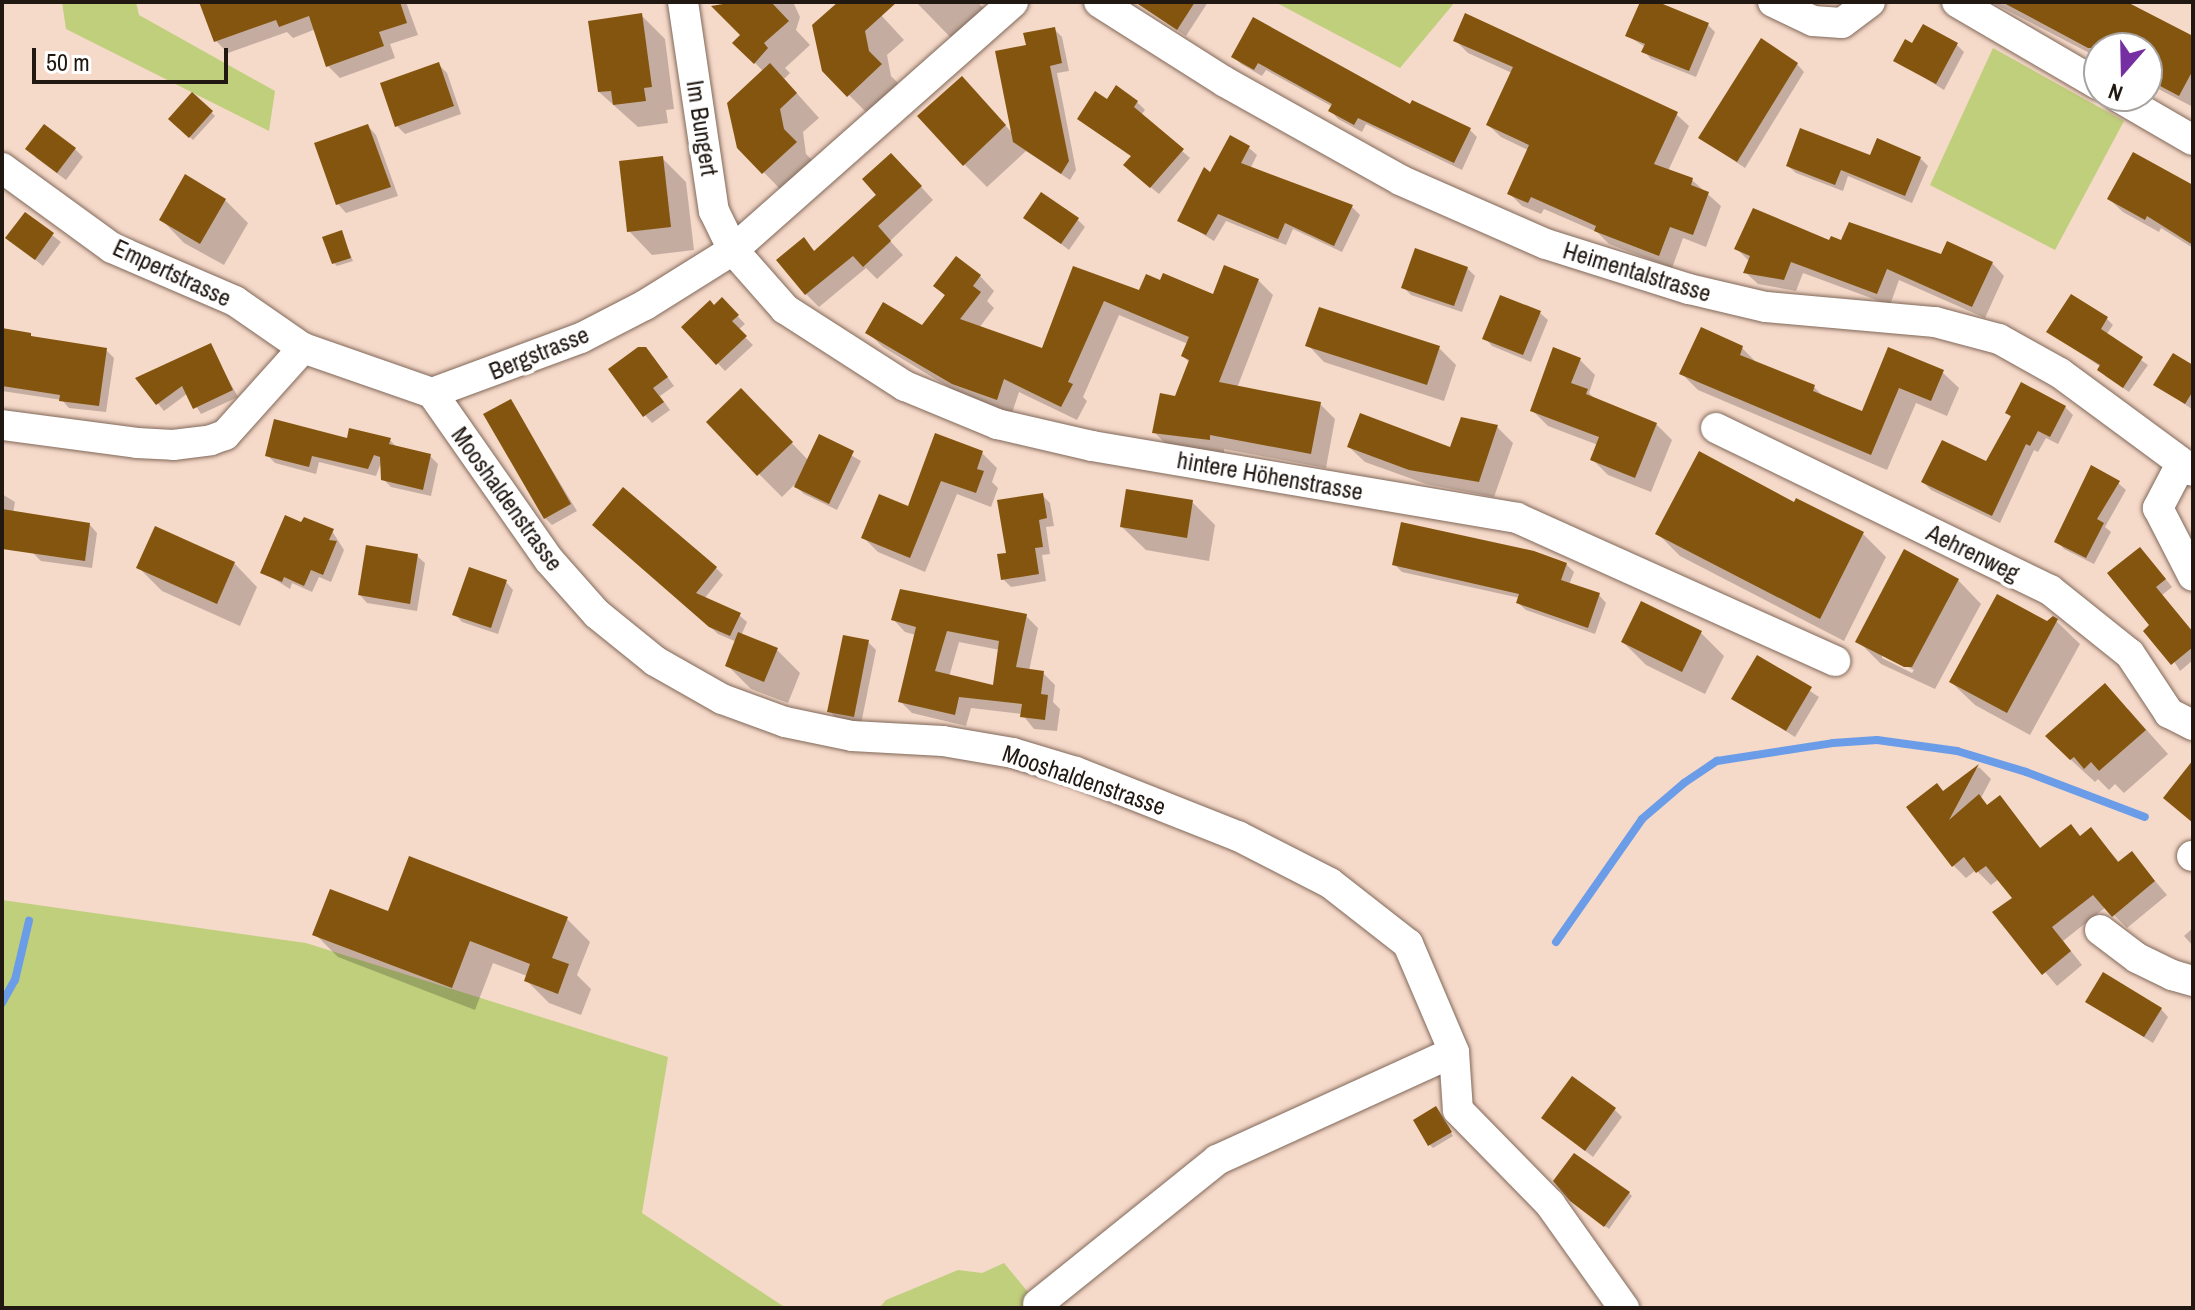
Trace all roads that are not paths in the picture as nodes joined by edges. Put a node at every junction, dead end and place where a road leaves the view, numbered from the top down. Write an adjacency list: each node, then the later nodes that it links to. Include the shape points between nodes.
1 (683, 2): 11 (street, Im Bungert, via 714,211)
2 (1013, 2): 11 (street, Bergstrasse)
3 (1099, 2): 16 (street, Heimentalstrasse, via 1225,82 1400,180 1546,244 1766,307 1935,322 1999,339 2060,373)
4 (1773, 2): 5 (street, via 1813,21 1842,23)
5 (1870, 2)
6 (1957, 2): 7 (street)
7 (2083, 76)
8 (2145, 112): 9 (street)
9 (2193, 140)
10 (2, 168): 12 (street, Empertstrasse, via 112,248 235,301)
11 (733, 250): 13 (street, Bergstrasse, via 581,338); 18 (street, hintere Höhenstrasse, via 785,309 824,335 905,386 997,424 1092,446 1517,518)
12 (303, 348): 13 (street); 14 (street, via 225,435 211,440 137,443)
13 (432, 393): 22 (street, Mooshaldenstrasse, via 549,560 597,614 655,661 722,699 785,722 852,736 943,741 1013,753 1238,836 1330,883 1408,944)
14 (2, 425)
15 (1716, 428): 19 (street, Aehrenweg, via 2050,590 2130,654 2169,713)
16 (2187, 467): 17 (street, via 2158,508)
17 (2193, 576)
18 (1835, 661)
19 (2193, 725)
20 (2100, 930): 21 (street, via 2137,958)
21 (2193, 981)
22 (1454, 1052): 23 (street, via 1217,1160); 24 (street, Mooshaldenstrasse, via 1458,1110 1550,1204)
23 (1038, 1304)
24 (1624, 1308)

